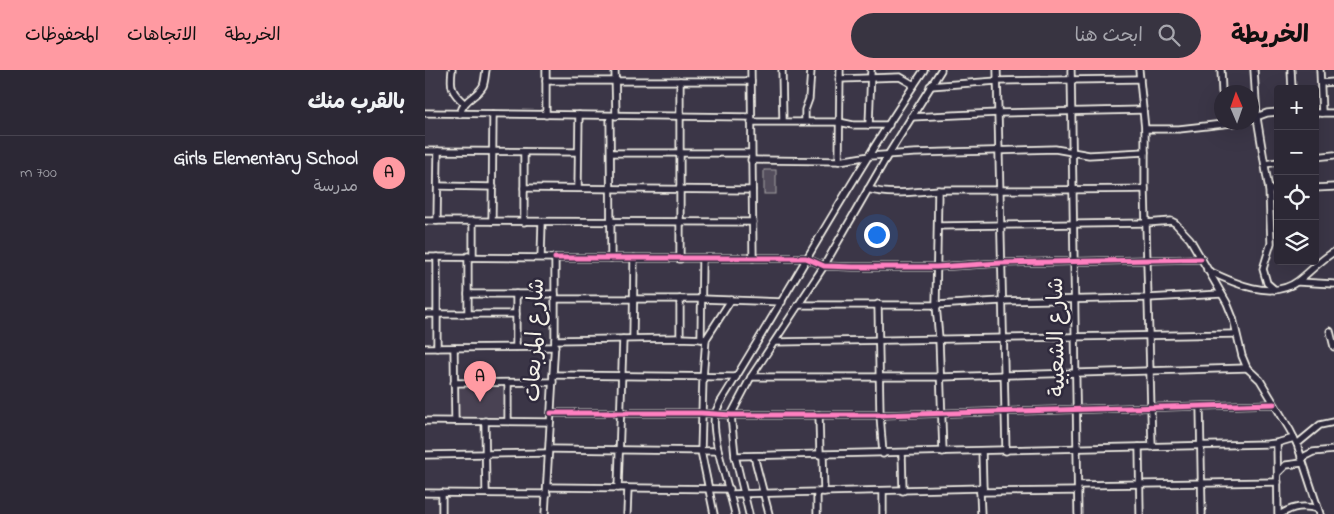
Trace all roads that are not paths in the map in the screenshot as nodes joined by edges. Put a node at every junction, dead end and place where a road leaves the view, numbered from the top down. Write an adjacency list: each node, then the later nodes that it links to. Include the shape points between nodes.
1 (451, 70): 35 (street, via 450,86)
2 (486, 70): 35 (street, via 479,92)
3 (546, 70): 23 (street)
4 (615, 70): 24 (street)
5 (751, 70): 26 (street)
6 (782, 70): 53 (street)
7 (811, 70): 54 (street)
8 (839, 70): 20 (street)
9 (924, 70): 30 (street)
10 (941, 70): 34 (street)
11 (997, 70): 27 (street)
12 (1071, 70): 22 (street, شارع الشعبية)
13 (1139, 70): 21 (street)
14 (1221, 70): 31 (street)
15 (1254, 70): 32 (street)
16 (1291, 70): 33 (street)
17 (1320, 70): 29 (street)
18 (871, 73): 19 (street); 20 (street); 56 (street)
19 (900, 73): 30 (street)
20 (839, 79): 55 (street)
21 (1140, 79): 22 (street); 36 (street)
22 (1072, 80): 27 (street); 37 (street, شارع الشعبية)
23 (546, 81): 24 (street); 46 (street)
24 (615, 81): 25 (street); 48 (street)
25 (680, 81): 26 (street); 50 (street)
26 (751, 81): 52 (street)
27 (997, 81): 34 (street); 39 (street)
28 (1334, 82): 29 (street)
29 (1321, 83): 41 (street)
30 (914, 85): 57 (street)
31 (1222, 85)
32 (1254, 85)
33 (1292, 85)
34 (930, 86): 51 (street)
35 (464, 103): 44 (street)
36 (1143, 110): 37 (street); 59 (street)
37 (1072, 112): 39 (street); 67 (street, شارع الشعبية)
38 (1274, 112): 49 (street)
39 (998, 113): 51 (street); 61 (street)
40 (1319, 113): 41 (street)
41 (1322, 113): 42 (street)
42 (1334, 113)
43 (425, 114): 44 (street)
44 (460, 114): 45 (street)
45 (493, 114): 46 (street); 64 (street)
46 (546, 115): 47 (street)
47 (579, 115): 48 (street); 66 (street)
48 (613, 116): 50 (street); 69 (street)
49 (1259, 116)
50 (680, 117): 52 (street); 70 (street)
51 (911, 117): 71 (street)
52 (751, 120): 53 (street); 74 (street)
53 (783, 121): 54 (street)
54 (805, 121): 55 (street)
55 (839, 122): 56 (street); 76 (street)
56 (869, 125): 57 (street)
57 (889, 125): 73 (street)
58 (1214, 125): 59 (street)
59 (1145, 129): 68 (street)
60 (1257, 130): 78 (street)
61 (998, 150): 67 (street, via 1055,149); 71 (street); 91 (street)
62 (425, 151): 63 (street)
63 (438, 151): 64 (street); 79 (street)
64 (493, 152): 65 (street); 80 (street)
65 (524, 152): 66 (street); 82 (street)
66 (578, 152): 83 (street)
67 (1072, 152): 68 (street, via 1089,155); 92 (street, شارع الشعبية)
68 (1145, 152): 87 (street)
69 (611, 153): 70 (street); 84 (street)
70 (679, 153): 74 (street); 86 (street)
71 (888, 155): 73 (street); 89 (street)
72 (1334, 155): 75 (street)
73 (870, 156): 76 (street); 118 (street)
74 (751, 157): 76 (street); 88 (street)
75 (1319, 157)
76 (839, 161)
77 (1274, 163): 78 (street)
78 (1265, 164): 93 (street)
79 (438, 186): 80 (street); 96 (street)
80 (493, 187): 98 (street)
81 (1334, 187): 85 (street)
82 (524, 188): 83 (street); 99 (street)
83 (578, 188): 84 (street)
84 (611, 188): 86 (street); 101 (street)
85 (1319, 188)
86 (679, 189): 88 (street); 102 (street)
87 (1145, 189): 92 (street); 104 (street)
88 (752, 190): 103 (street)
89 (868, 190): 90 (street, via 899,194); 124 (street)
90 (938, 190): 91 (street); 107 (street)
91 (999, 190): 92 (street); 106 (street)
92 (1073, 190): 105 (street, شارع الشعبية)
93 (1269, 190): 94 (street); 129 (street, via 1271,243 1263,268 1267,283)
94 (1274, 190)
95 (425, 221): 96 (street)
96 (437, 221): 97 (street)
97 (473, 221): 98 (street); 109 (street)
98 (493, 221): 99 (street)
99 (524, 222): 100 (street)
100 (542, 222): 101 (street); 112 (street)
101 (611, 222): 102 (street); 114 (street)
102 (679, 222): 103 (street); 119 (street)
103 (753, 222): 117 (street)
104 (1146, 223): 105 (street); 120 (street, via 1175,223 1190,239); 121 (street)
105 (1073, 224): 106 (street); 122 (street, شارع الشعبية)
106 (999, 225): 107 (street); 123 (street)
107 (939, 226): 125 (street)
108 (1334, 252): 127 (street)
109 (470, 256): 111 (street, شارع المربعات); 112 (street, شارع المربعات); 130 (street)
110 (425, 257): 111 (street, شارع المربعات)
111 (437, 257): 146 (street)
112 (541, 257): 113 (street, شارع المربعات)
113 (555, 258): 114 (street); 133 (street, شارع المربعات)
114 (611, 258): 115 (street)
115 (634, 258): 119 (street); 135 (street)
116 (702, 258): 117 (street); 119 (street); 136 (street)
117 (753, 258): 118 (street)
118 (806, 258): 124 (street); 141 (street)
119 (680, 259)
120 (1201, 259): 121 (street); 126 (street)
121 (1147, 260): 122 (street); 134 (street)
122 (1074, 262): 123 (street); 137 (street, شارع الشعبية)
123 (1001, 263): 125 (street); 140 (street)
124 (824, 266): 125 (street); 143 (street)
125 (936, 267): 144 (street)
126 (1207, 270): 129 (street, via 1232,282); 132 (street)
127 (1298, 282): 128 (street); 129 (street)
128 (1334, 284)
129 (1275, 290)
130 (468, 294): 131 (street); 147 (street)
131 (516, 294): 133 (street); 148 (street)
132 (1221, 294): 134 (street); 150 (street, via 1233,318)
133 (555, 297): 135 (street); 160 (street, شارع المربعات)
134 (1148, 298): 137 (street); 151 (street)
135 (634, 299): 138 (street); 154 (street)
136 (702, 299): 138 (street); 139 (street); 158 (street)
137 (1075, 299): 140 (street); 152 (street, شارع الشعبية)
138 (680, 300): 155 (street)
139 (731, 300): 141 (street); 158 (street)
140 (1001, 301): 144 (street); 153 (street)
141 (782, 302): 175 (street)
142 (878, 304): 143 (street); 144 (street); 159 (street)
143 (798, 305): 161 (street)
144 (936, 305): 156 (street)
145 (425, 314): 146 (street)
146 (437, 314): 147 (street); 166 (street)
147 (468, 314): 148 (street)
148 (516, 314): 162 (street)
149 (1330, 331): 164 (street)
150 (1236, 334): 151 (street); 168 (street)
151 (1149, 335): 152 (street); 169 (street)
152 (1075, 336): 153 (street); 170 (street, شارع الشعبية)
153 (1003, 337): 156 (street); 172 (street)
154 (633, 338): 155 (street); 157 (street)
155 (680, 338): 158 (street)
156 (939, 338): 159 (street); 174 (street)
157 (623, 339): 160 (street); 173 (street)
158 (704, 339): 178 (street)
159 (879, 339): 161 (street); 177 (street)
160 (555, 340): 163 (street, شارع المربعات)
161 (775, 342): 176 (street)
162 (516, 347): 163 (street); 167 (street)
163 (555, 347): 171 (street, شارع المربعات)
164 (1334, 347)
165 (425, 348): 166 (street)
166 (437, 348): 167 (street)
167 (454, 348): 181 (street)
168 (1247, 368): 169 (street); 182 (street, via 1260,380)
169 (1150, 372): 170 (street); 184 (street)
170 (1076, 374): 172 (street); 185 (street, شارع الشعبية)
171 (553, 375): 173 (street); 179 (street, شارع المربعات)
172 (1003, 375): 174 (street); 186 (street)
173 (621, 376): 178 (street); 189 (street)
174 (941, 376): 177 (street); 188 (street)
175 (736, 377): 178 (street); 191 (street)
176 (751, 377): 177 (street); 194 (street)
177 (879, 377): 193 (street)
178 (703, 378): 190 (street)
179 (553, 382): 180 (street); 187 (street, شارع المربعات)
180 (508, 383): 181 (street); 198 (street)
181 (455, 384): 196 (street)
182 (1274, 404): 183 (street); 201 (street, via 1286,420)
183 (1200, 407): 184 (street); 203 (street)
184 (1151, 408): 185 (street); 205 (street)
185 (1076, 409): 186 (street); 206 (street, شارع الشعبية)
186 (1005, 411): 188 (street); 213 (street)
187 (551, 412): 189 (street); 199 (street, شارع المربعات)
188 (942, 412): 193 (street); 214 (street)
189 (620, 413): 190 (street); 207 (street)
190 (701, 414): 191 (street); 210 (street)
191 (715, 414): 194 (street); 211 (street)
192 (819, 415): 193 (street); 194 (street); 219 (street)
193 (880, 415): 218 (street)
194 (731, 416): 220 (street)
195 (425, 421): 196 (street)
196 (455, 421): 197 (street)
197 (485, 422): 198 (street); 215 (street)
198 (508, 422): 199 (street)
199 (551, 422): 209 (street, شارع المربعات)
200 (1334, 422): 201 (street, via 1320,425)
201 (1295, 441): 202 (street); 222 (street)
202 (1277, 443): 203 (street); 223 (street)
203 (1201, 445): 205 (street); 225 (street)
204 (1139, 447): 205 (street); 206 (street); 226 (street)
205 (1152, 447)
206 (1077, 449): 213 (street); 230 (street, شارع الشعبية)
207 (619, 450): 209 (street); 210 (street); 227 (street)
208 (1334, 450): 222 (street, via 1313,452)
209 (549, 451): 215 (street); 233 (street, شارع المربعات)
210 (701, 451): 211 (street); 229 (street)
211 (718, 451): 234 (street)
212 (982, 451): 213 (street); 214 (street); 232 (street)
213 (1005, 451)
214 (943, 452): 216 (street)
215 (486, 453): 217 (street); 240 (street)
216 (902, 453): 218 (street); 231 (street)
217 (425, 454)
218 (883, 454): 219 (street)
219 (821, 455): 221 (street); 236 (street)
220 (735, 456): 221 (street); 241 (street)
221 (754, 456): 239 (street)
222 (1301, 461): 223 (street, via 1287,465); 242 (street)
223 (1279, 473): 224 (street)
224 (1278, 482): 225 (street); 256 (street)
225 (1202, 483): 226 (street); 255 (street)
226 (1139, 484): 230 (street); 254 (street)
227 (618, 488): 228 (street); 233 (street)
228 (628, 488): 229 (street); 245 (street)
229 (708, 488): 234 (street); 246 (street)
230 (1078, 488): 232 (street); 253 (street, شارع الشعبية)
231 (903, 490): 232 (street); 235 (street)
232 (982, 490): 252 (street)
233 (547, 491): 240 (street); 244 (street, شارع المربعات)
234 (730, 491): 241 (street); 247 (street)
235 (883, 491): 236 (street); 251 (street)
236 (820, 492): 239 (street); 250 (street)
237 (425, 493): 238 (street)
238 (442, 493): 240 (street); 243 (street)
239 (764, 493): 241 (street); 249 (street)
240 (486, 494)
241 (744, 494): 248 (street)
242 (1319, 511): 256 (street, via 1306,506)
243 (442, 514)
244 (545, 514)
245 (627, 514)
246 (714, 514)
247 (735, 514)
248 (749, 514)
249 (769, 514)
250 (817, 514)
251 (883, 514)
252 (981, 514)
253 (1078, 514)
254 (1140, 514)
255 (1202, 514)
256 (1279, 514)

